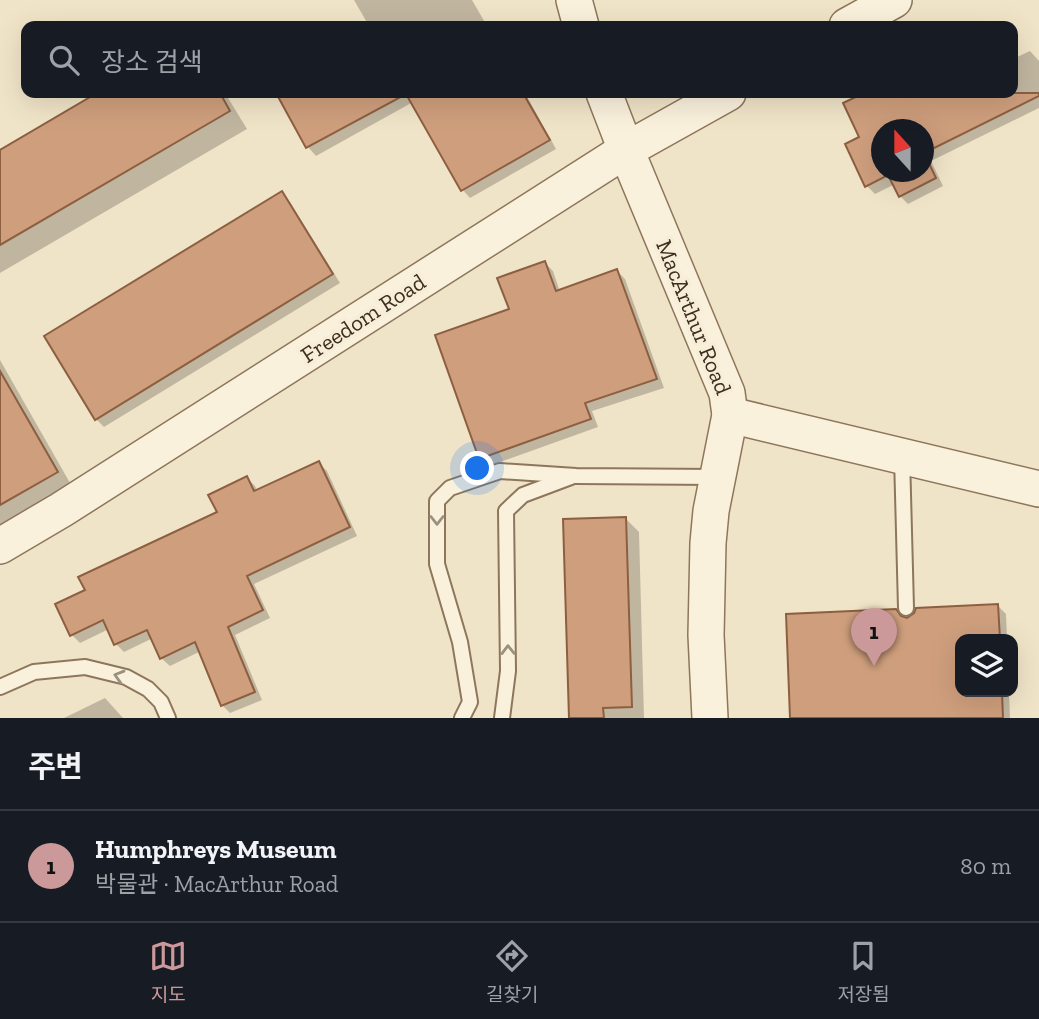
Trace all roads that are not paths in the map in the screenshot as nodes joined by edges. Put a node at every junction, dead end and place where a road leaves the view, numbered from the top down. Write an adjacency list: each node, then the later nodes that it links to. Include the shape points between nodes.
1 (573, 0): 3 (street)
2 (894, 0): 4 (street)
3 (579, 21)
4 (856, 21)
5 (606, 98): 7 (street, MacArthur Road)
6 (719, 98): 7 (street, Freedom Road)
7 (626, 150): 8 (street, MacArthur Road, via 727,393); 13 (street, Freedom Road)
8 (730, 415): 9 (street); 11 (street, MacArthur Road)
9 (902, 456): 12 (street); 14 (lane)
10 (576, 476): 11 (lane); 17 (lane, one-way to 17, via 500,471 450,488 437,500 437,564 460,642 470,702); 18 (lane, one-way to 10, via 508,671 506,511 523,495)
11 (719, 477): 19 (street, MacArthur Road, via 708,543)
12 (1039, 489)
13 (0, 546)
14 (906, 608)
15 (0, 687): 16 (lane, one-way to 15, via 148,689 126,677 85,667 34,671)
16 (168, 718)
17 (462, 718)
18 (502, 718)
19 (710, 718)

